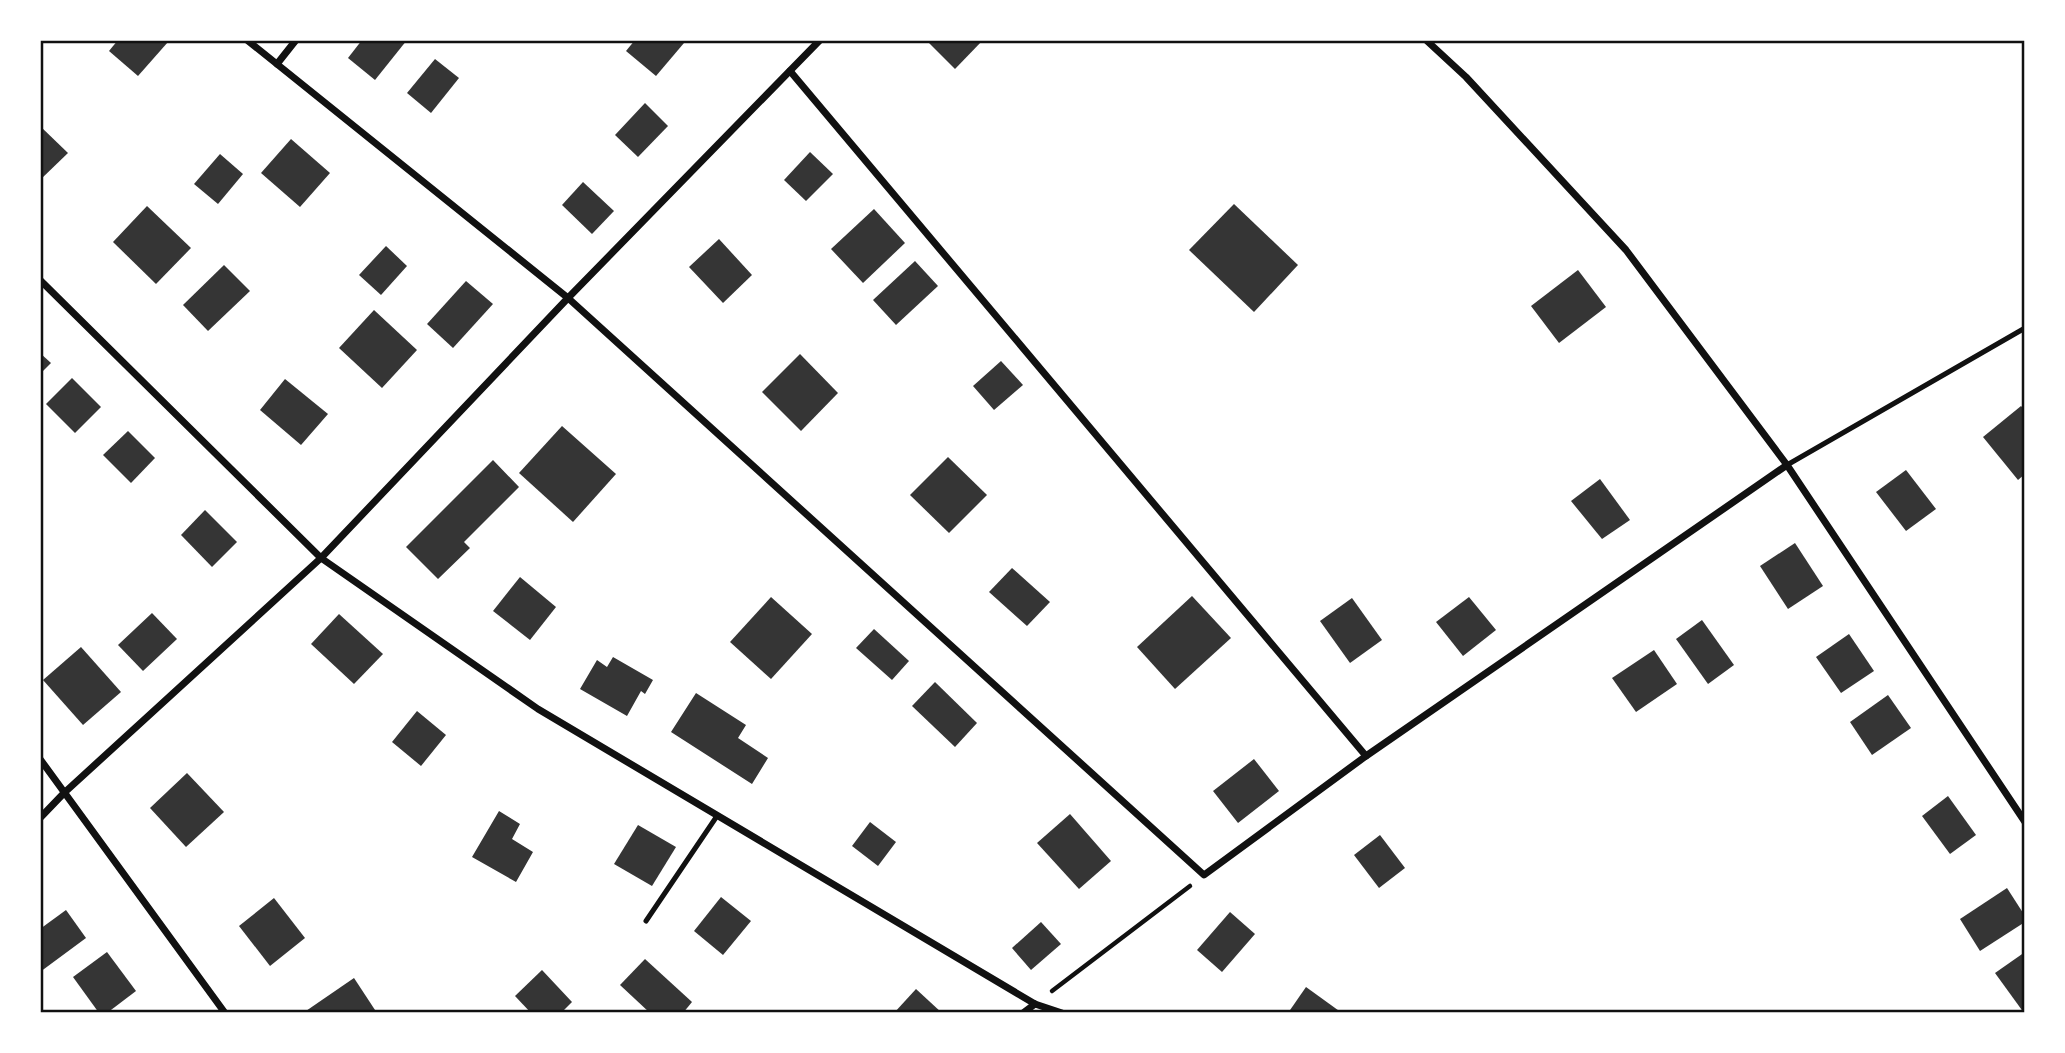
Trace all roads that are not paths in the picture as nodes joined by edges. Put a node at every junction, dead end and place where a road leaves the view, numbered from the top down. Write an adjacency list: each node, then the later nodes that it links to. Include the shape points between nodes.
1 (247, 40): 5 (street)
2 (296, 40): 5 (street)
3 (820, 40): 6 (street)
4 (1426, 40): 10 (street, via 1626,250)
5 (276, 64): 8 (street)
6 (790, 71): 8 (street); 12 (street)
7 (40, 280): 11 (street)
8 (568, 298): 11 (street); 12 (street, via 1204,875)
9 (2025, 328): 10 (lane)
10 (1787, 465): 12 (street); 17 (street)
11 (321, 558): 14 (street); 15 (street, via 538,709)
12 (1366, 756)
13 (40, 760): 14 (street)
14 (64, 793): 16 (street); 20 (street)
15 (717, 816): 18 (lane); 19 (street)
16 (40, 818)
17 (2025, 822)
18 (646, 921)
19 (1035, 1004): 21 (street); 22 (street)
20 (225, 1013)
21 (1023, 1013)
22 (1062, 1013)

